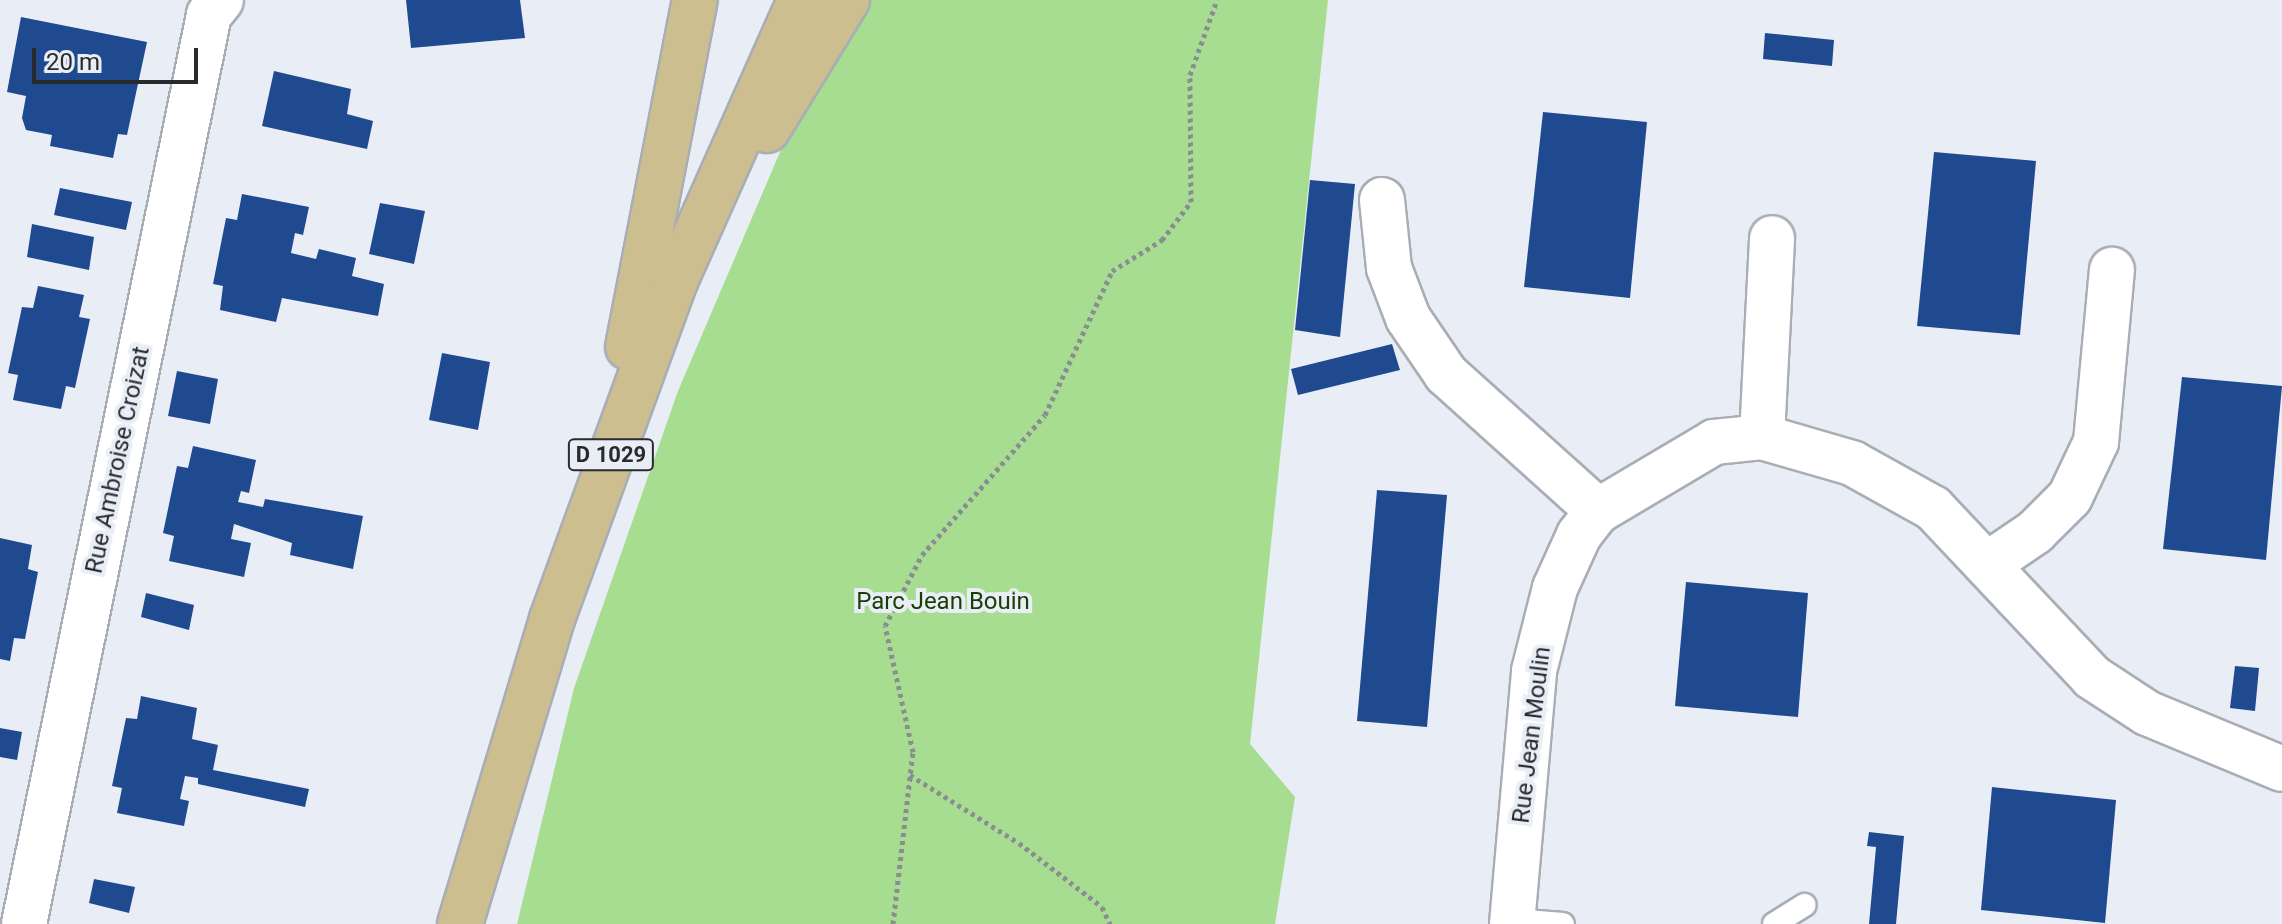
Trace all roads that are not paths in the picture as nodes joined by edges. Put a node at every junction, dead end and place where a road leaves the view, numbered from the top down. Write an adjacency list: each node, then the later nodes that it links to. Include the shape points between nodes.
1 (221, 0): 16 (street, Rue Ambroise Croizat, via 209,15)
2 (695, 0): 10 (main road)
3 (800, 0): 8 (main road, D 1029)
4 (847, 0): 8 (main road)
5 (1382, 200): 11 (street, via 1389,268 1408,318 1438,363)
6 (1772, 238): 9 (street)
7 (2112, 270): 12 (street, via 2096,442 2070,497 2035,532)
8 (676, 279): 10 (main road, D 1029)
9 (1762, 437): 11 (street, Rue Jean Moulin, via 1714,442); 12 (street, Rue Jean Moulin, via 1852,463 1933,508)
10 (602, 479): 17 (main road, D 1029, via 552,619)
11 (1598, 511): 15 (street, Rue Jean Moulin, via 1579,535 1555,588 1534,671)
12 (1988, 564): 13 (street, Rue Jean Moulin, via 2092,677 2147,713)
13 (2282, 769)
14 (1805, 905): 19 (lane)
15 (1512, 922): 18 (lane)
16 (24, 924)
17 (460, 924)
18 (1563, 924)
19 (1774, 924)

